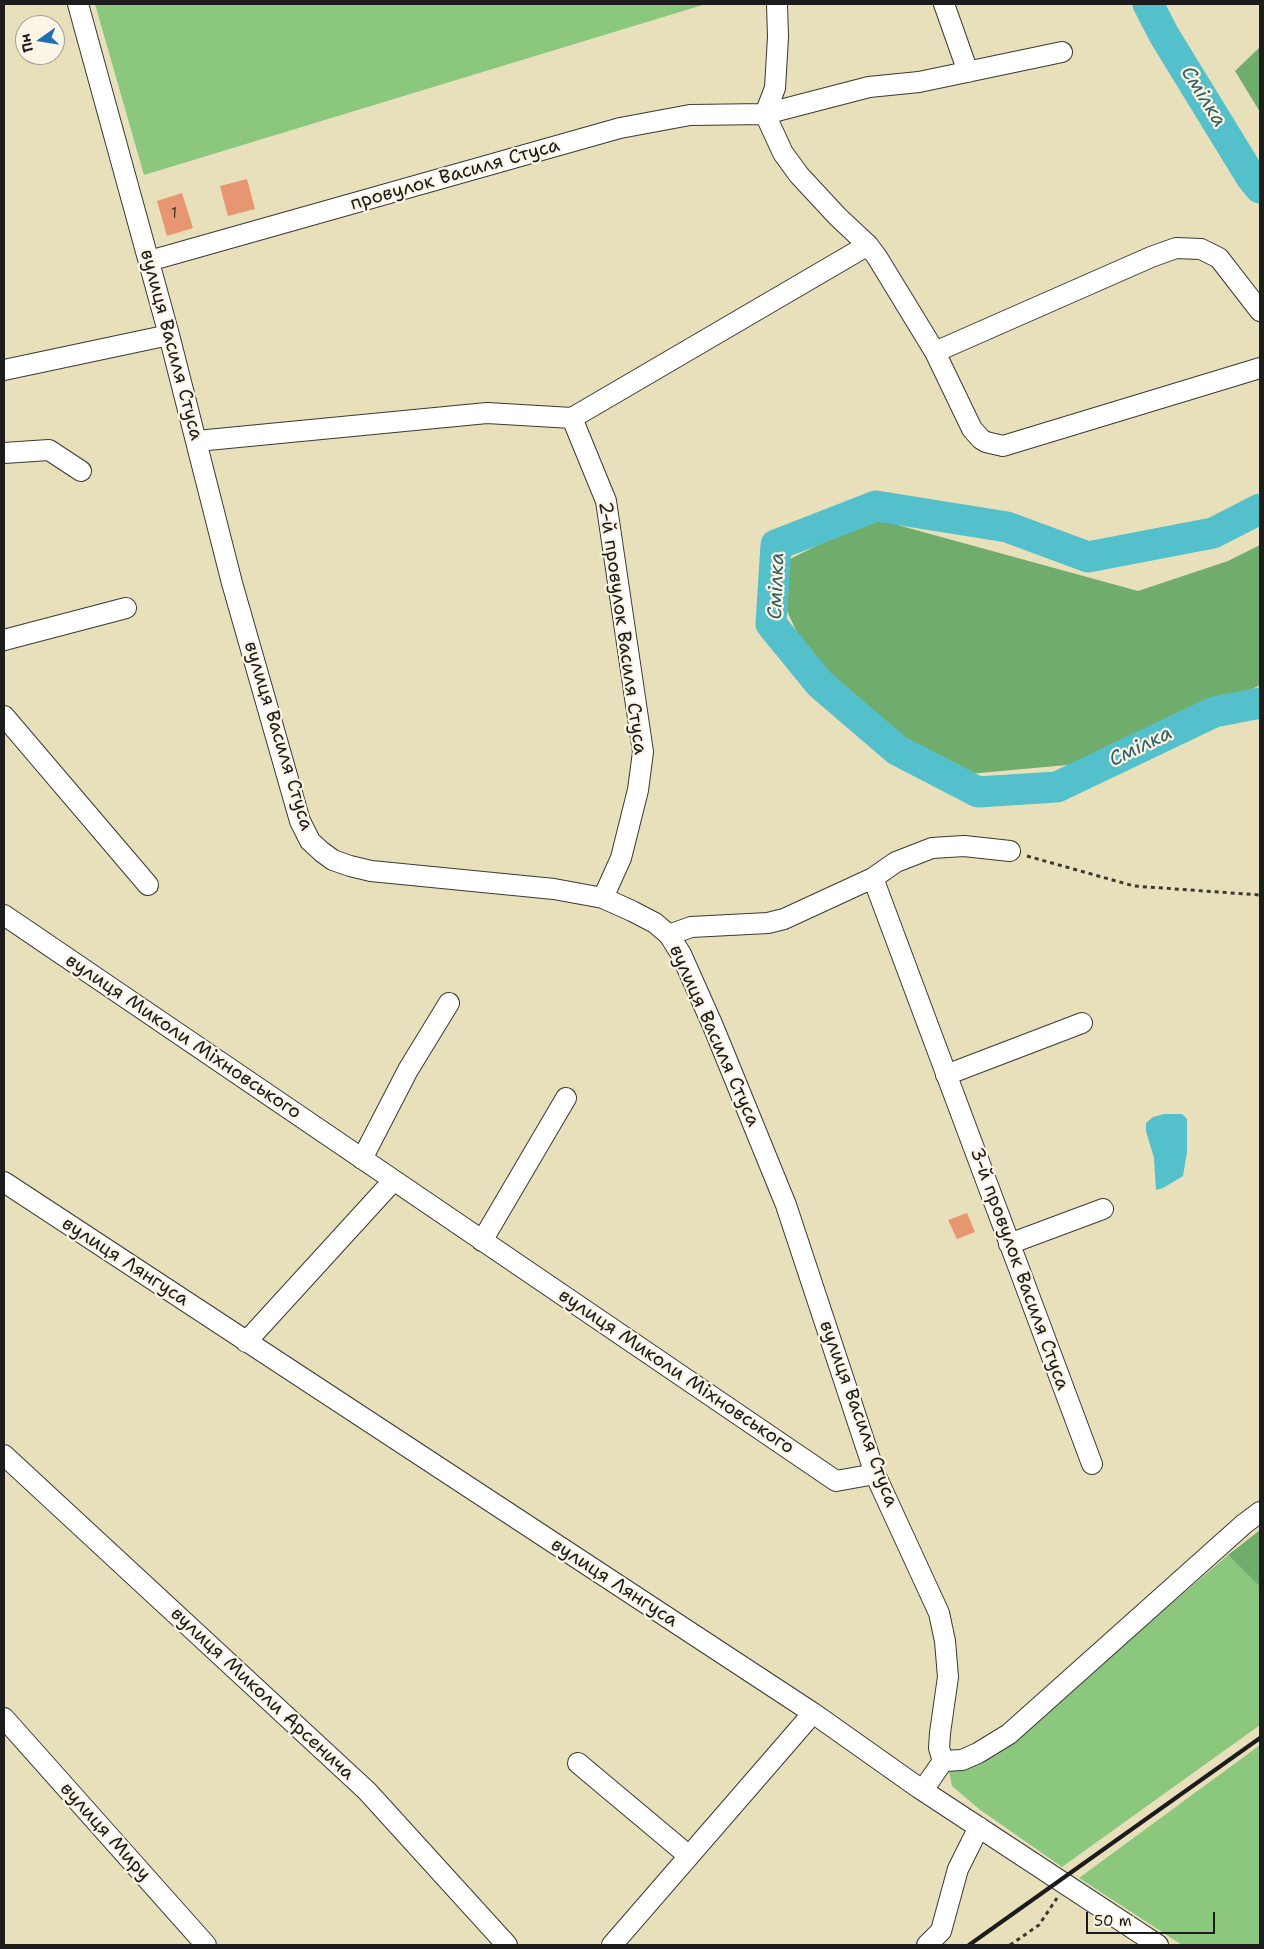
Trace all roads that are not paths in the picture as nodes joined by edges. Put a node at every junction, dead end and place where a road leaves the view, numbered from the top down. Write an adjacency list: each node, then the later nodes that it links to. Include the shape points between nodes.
1 (78, 4): 8 (street, вулиця Василя Стуса)
2 (777, 4): 6 (street, via 776,88)
3 (944, 4): 5 (street)
4 (1062, 52): 5 (street, провулок Василя Стуса)
5 (968, 72): 6 (street, провулок Василя Стуса, via 919,82 869,87)
6 (765, 114): 7 (street, via 783,153 799,175); 8 (street, провулок Василя Стуса, via 690,115 620,128)
7 (868, 246): 11 (street); 14 (street)
8 (149, 261): 10 (street, вулиця Василя Стуса)
9 (1260, 311): 11 (street, via 1219,258 1201,249 1176,248)
10 (169, 335): 13 (street); 15 (street, вулиця Василя Стуса)
11 (935, 352): 12 (street, via 975,434 986,442 1003,446)
12 (1260, 368)
13 (4, 370)
14 (572, 418): 15 (street, via 488,413); 24 (street, 2-й провулок Василя Стуса, via 606,501 643,752 638,790 620,858)
15 (197, 441): 24 (street, вулиця Василя Стуса, via 232,583 300,820 310,841 334,860 371,871 554,889)
16 (4, 452): 17 (street, via 49,450)
17 (81, 471)
18 (126, 608): 19 (street)
19 (4, 640)
20 (4, 716): 23 (street)
21 (1010, 851): 22 (street, via 964,846 932,848 896,862)
22 (874, 878): 26 (street, via 784,919 768,923 691,927); 29 (street, 3-й провулок Василя Стуса)
23 (148, 885)
24 (603, 898): 26 (street, вулиця Василя Стуса, via 655,923)
25 (4, 915): 31 (street, вулиця Миколи Міхновського)
26 (670, 935): 40 (street, вулиця Василя Стуса, via 713,1026 786,1205)
27 (449, 1002): 31 (street, via 408,1070)
28 (1082, 1023): 29 (street)
29 (946, 1075): 36 (street, 3-й провулок Василя Стуса)
30 (566, 1098): 35 (street)
31 (362, 1159): 32 (street, вулиця Миколи Міхновського)
32 (393, 1181): 35 (street, вулиця Миколи Міхновського); 37 (street)
33 (4, 1182): 37 (street, вулиця Лянгуса)
34 (1103, 1209): 36 (street)
35 (482, 1241): 40 (street, вулиця Миколи Міхновського, via 836,1481)
36 (1010, 1244): 39 (street, 3-й провулок Василя Стуса)
37 (246, 1342): 42 (street, вулиця Лянгуса)
38 (4, 1455): 50 (street, вулиця Миколи Арсенича, via 367,1792)
39 (1092, 1464)
40 (875, 1474): 44 (street, вулиця Василя Стуса, via 939,1613 948,1677 939,1748)
41 (1260, 1512): 44 (street, via 1009,1734 962,1760)
42 (813, 1714): 46 (street, вулиця Лянгуса); 48 (street)
43 (4, 1718): 49 (street, вулиця Миру)
44 (943, 1761): 46 (street)
45 (578, 1762): 48 (street)
46 (923, 1790): 47 (street, вулиця Лянгуса)
47 (979, 1827): 52 (street, via 958,1869 940,1931); 53 (street, вулиця Лянгуса)
48 (689, 1856): 51 (street)
49 (206, 1945)
50 (507, 1945)
51 (612, 1945)
52 (927, 1945)
53 (1158, 1945)

